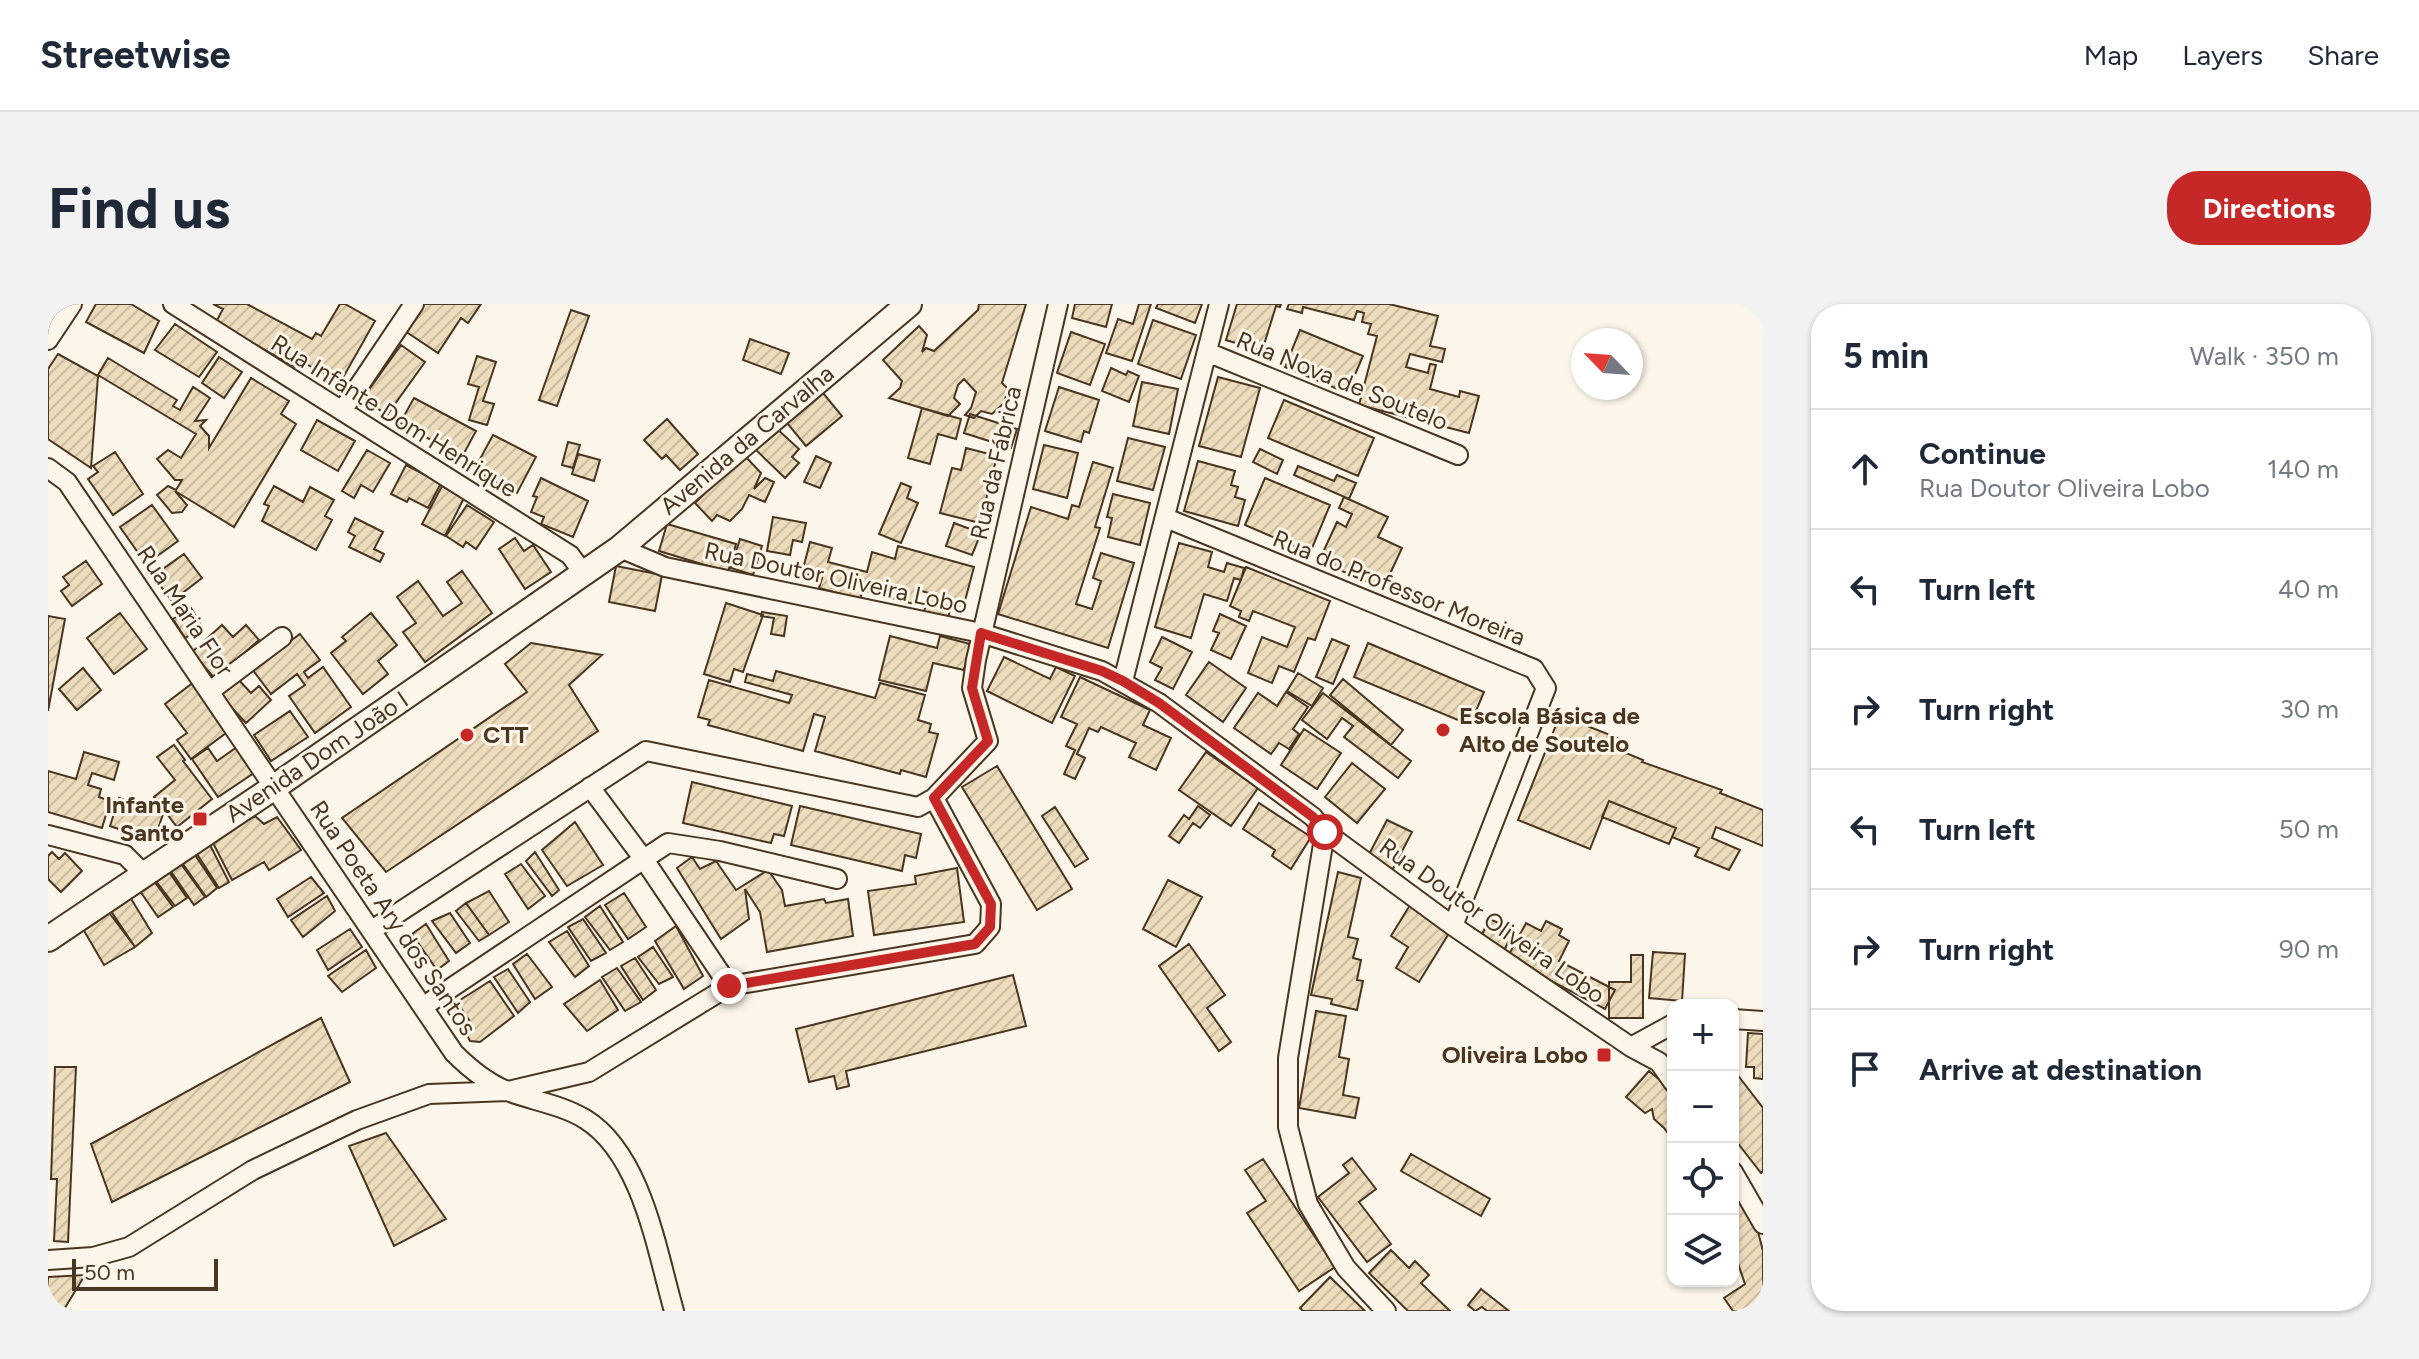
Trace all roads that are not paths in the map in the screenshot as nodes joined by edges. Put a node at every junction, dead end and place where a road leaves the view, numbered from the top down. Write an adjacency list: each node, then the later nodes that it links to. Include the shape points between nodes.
1 (72, 304): 7 (street)
2 (173, 304): 9 (street, Rua Infante Dom Henrique)
3 (414, 304): 9 (street)
4 (909, 304): 13 (street, Avenida da Carvalha)
5 (1058, 304): 15 (street, Rua da Fábrica)
6 (1219, 304): 8 (street)
7 (48, 340)
8 (1207, 352): 10 (street, Rua Nova de Soutelo); 12 (street)
9 (342, 411): 14 (street, Rua Infante Dom Henrique, via 570,555)
10 (1458, 455)
11 (48, 468): 18 (street, Rua Maria Flor, via 67,482)
12 (1166, 518): 17 (street); 27 (street, Rua do Professor Moreira, via 1534,669 1546,688)
13 (620, 548): 14 (street, Avenida da Carvalha); 15 (street, Rua Doutor Oliveira Lobo, via 665,567)
14 (584, 574): 19 (street, Avenida Dom João I)
15 (981, 633): 17 (street, Rua Doutor Oliveira Lobo); 21 (street, Rua da Fábrica, via 972,688 988,741)
16 (282, 637): 18 (street)
17 (1123, 681): 22 (street, Rua Doutor Oliveira Lobo, via 1313,817)
18 (210, 691): 19 (street, Rua Maria Flor)
19 (276, 786): 25 (street, Avenida Dom João I); 28 (street, Rua Poeta Ary dos Santos)
20 (590, 787): 21 (street, via 646,751 918,807); 24 (street); 28 (street)
21 (934, 798): 30 (street, via 991,904 990,927 975,944)
22 (1325, 832): 27 (street, Rua Doutor Oliveira Lobo); 42 (street, via 1288,1058 1288,1127 1308,1204 1346,1268)
23 (48, 835): 25 (street, via 125,855)
24 (645, 861): 26 (street, via 668,843); 30 (street); 31 (street)
25 (144, 874): 29 (street, Avenida Dom João I)
26 (837, 879)
27 (1453, 926): 35 (street, Rua Doutor Oliveira Lobo)
28 (372, 930): 31 (street, Rua Poeta Ary dos Santos)
29 (48, 939)
30 (729, 986): 37 (street, via 589,1072)
31 (424, 1006): 37 (street, Rua Poeta Ary dos Santos, via 454,1053 473,1072)
32 (1739, 1019): 33 (street)
33 (1763, 1021)
34 (1667, 1027): 35 (street)
35 (1631, 1047): 36 (street, Rua Doutor Oliveira Lobo, via 1659,1062)
36 (1667, 1073)
37 (508, 1091): 40 (street, via 429,1094 357,1120 253,1170 129,1247 93,1257); 41 (street, Rua Poeta Ary dos Santos, via 584,1119 612,1144 642,1198)
38 (1739, 1182): 39 (street)
39 (1763, 1224)
40 (48, 1260)
41 (674, 1311)
42 (1386, 1311)

